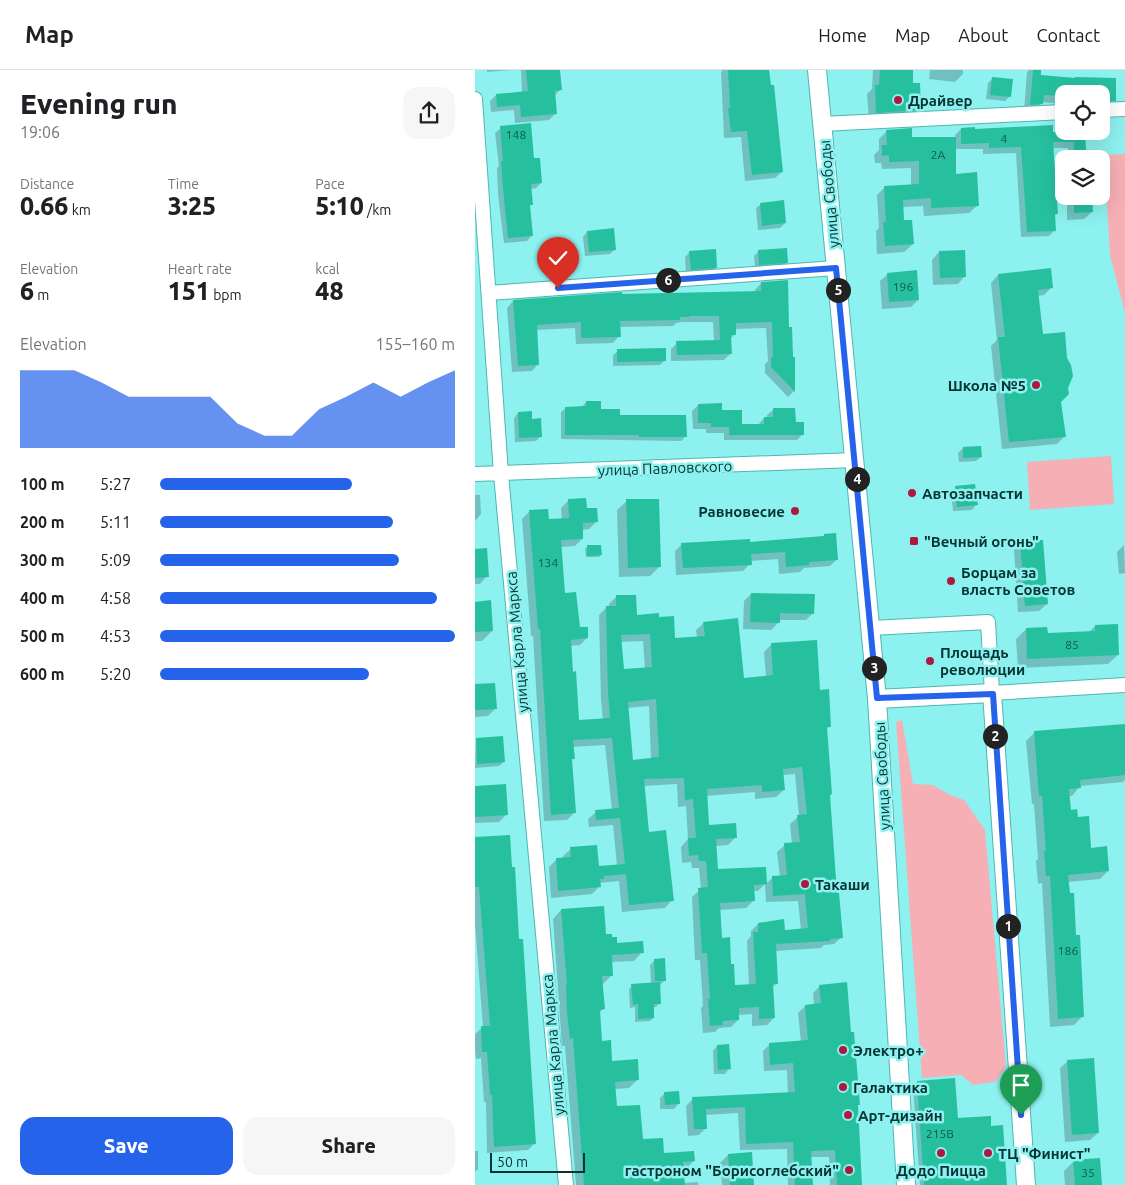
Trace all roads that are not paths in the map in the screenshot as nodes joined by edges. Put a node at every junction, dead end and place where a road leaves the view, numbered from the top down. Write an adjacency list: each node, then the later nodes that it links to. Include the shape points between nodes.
1 (817, 70): 6 (main road, улица Свободы)
2 (475, 99): 8 (street, улица Карла Маркса)
3 (1125, 109): 4 (street)
4 (1110, 110)
5 (1055, 112): 6 (street)
6 (822, 124): 7 (main road, улица Свободы)
7 (836, 268): 8 (street); 10 (main road, улица Свободы)
8 (489, 298): 9 (street); 12 (street, улица Карла Маркса)
9 (475, 303)
10 (855, 460): 12 (street, улица Павловского); 13 (main road, улица Свободы)
11 (475, 474): 12 (street, улица Павловского)
12 (501, 474): 17 (street, улица Карла Маркса)
13 (871, 628): 15 (street, via 988,622); 16 (main road, улица Свободы)
14 (1125, 685): 15 (street)
15 (993, 694): 16 (main road); 19 (main road)
16 (877, 698): 18 (main road, улица Свободы)
17 (566, 1185)
18 (906, 1185)
19 (1026, 1185)

